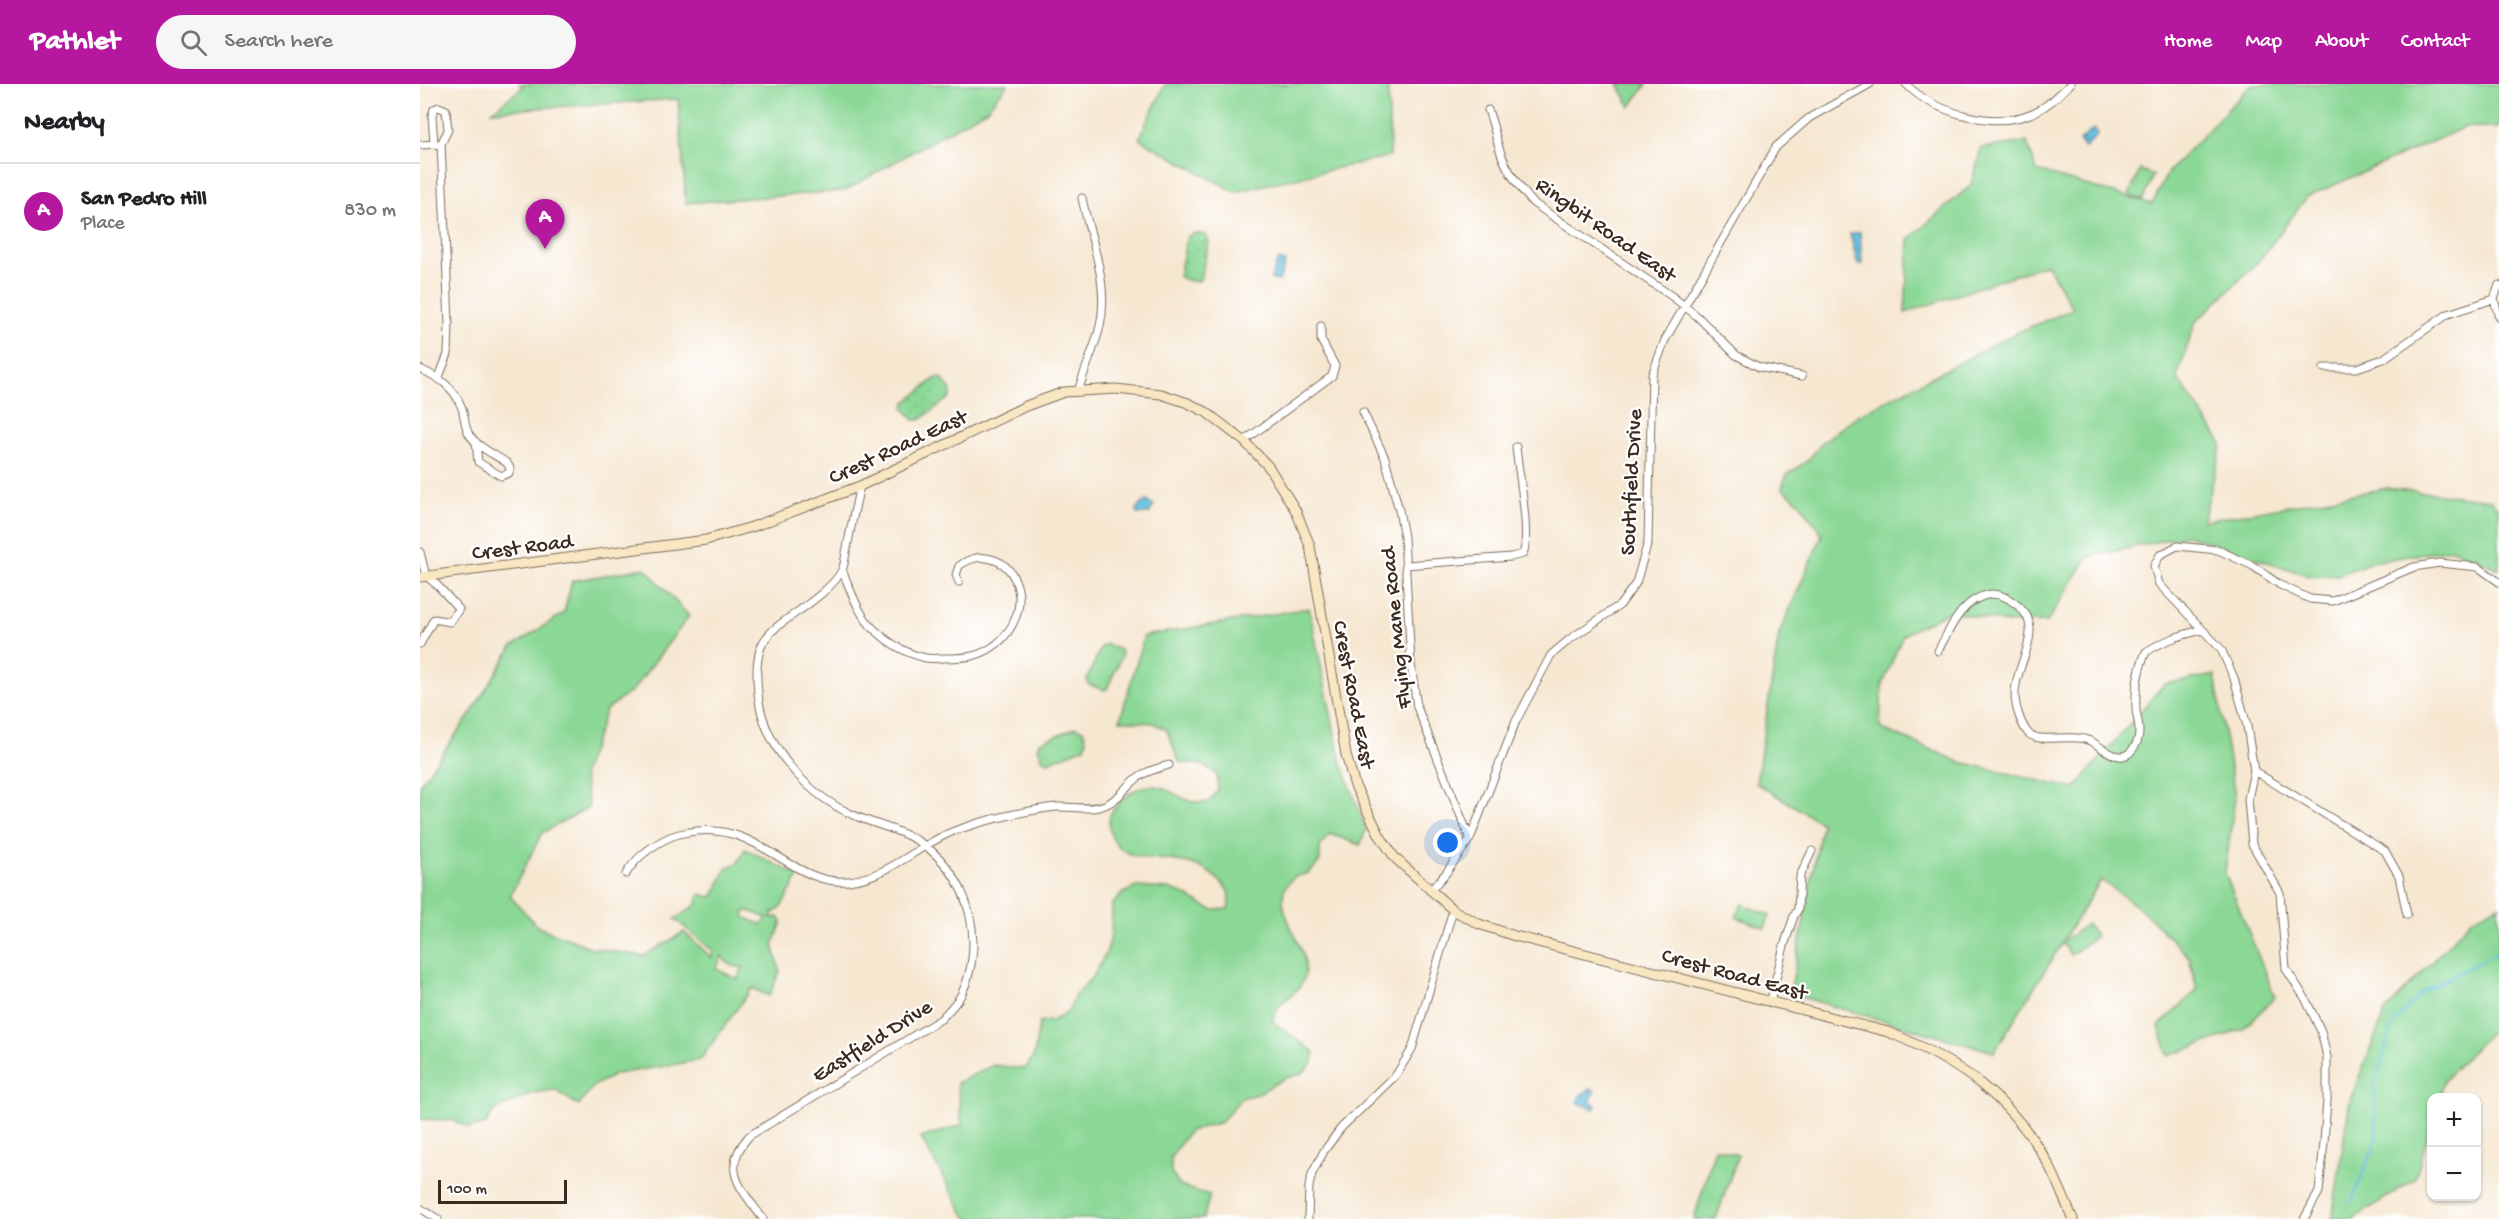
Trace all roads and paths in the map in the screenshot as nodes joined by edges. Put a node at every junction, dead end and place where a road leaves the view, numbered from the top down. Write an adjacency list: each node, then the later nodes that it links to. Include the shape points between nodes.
1 (1870, 84): 10 (street, Southfield Drive, via 1809,118 1776,147)
2 (1906, 84): 3 (street, via 1918,96 1942,108 1998,120 2029,115 2046,106)
3 (2070, 84)
4 (1488, 110): 10 (street, Ringbit Road East, via 1510,174 1533,203)
5 (437, 144): 5 (street, via 448,130 446,110 439,107 432,115); 6 (street); 16 (street, via 449,322 448,354)
6 (420, 145)
7 (1082, 198): 17 (street, via 1103,303 1101,325)
8 (2499, 285): 9 (street)
9 (2494, 299): 11 (street); 13 (street, via 2448,314 2383,359 2357,368)
10 (1684, 306): 15 (street, Ringbit Road East, via 1747,362); 35 (street, Southfield Drive, via 1657,357 1652,375 1648,542 1642,569 1620,604 1551,655 1507,742)
11 (2499, 318)
12 (1321, 326): 19 (street, via 1321,340 1335,366 1332,376)
13 (2324, 368)
14 (420, 369): 16 (street)
15 (1802, 376)
16 (439, 377): 20 (street, via 461,406 467,432)
17 (1078, 392): 19 (street, Crest Road East, via 1116,389 1161,394 1206,412); 22 (street, Crest Road East, via 1026,406)
18 (1363, 412): 25 (street, Flying Mane Road, via 1393,484)
19 (1244, 441): 39 (street, Crest Road East, via 1283,487 1310,546 1335,700 1355,786 1368,816 1395,858)
20 (476, 442): 20 (street, via 478,462 497,475 509,473 507,463)
21 (1516, 447): 25 (street, via 1524,513 1522,554)
22 (860, 486): 23 (street, Crest Road East, via 706,540); 26 (street, Eastfield Drive)
23 (628, 550): 27 (street, Crest Road)
24 (420, 552): 27 (street)
25 (1406, 565): 35 (street, Flying Mane Road, via 1417,707)
26 (842, 570): 28 (street, via 859,609 873,628 894,645 927,658 964,658 989,649 1015,621 1019,589 1012,573 1000,561 969,559 958,566); 36 (street, Eastfield Drive, via 829,587 766,636 756,663 759,702 781,754 819,795 846,812 904,833)
27 (423, 577): 31 (street, via 437,585 459,609 450,622 434,619)
28 (959, 582)
29 (2499, 582): 30 (street, via 2478,567 2439,563 2414,567 2333,601 2310,598 2280,585 2253,566 2218,550 2177,546 2160,555 2154,566 2159,584)
30 (2202, 630): 32 (street, via 2177,635 2146,652 2137,685 2137,742 2133,751 2121,756 2112,755 2083,737 2040,738 2028,733 2014,693 2028,649 2029,622 2021,608 2009,599 1996,594 1982,596 1968,605 1955,619); 34 (street, via 2221,649 2234,678)
31 (420, 644)
32 (1938, 651)
33 (1169, 765): 36 (street, via 1139,777 1105,806 1053,807 962,828)
34 (2254, 771): 41 (street, via 2385,851 2399,876); 48 (street, via 2248,800 2252,843 2280,893 2286,969 2322,1031 2326,1057 2327,1100 2319,1192)
35 (1470, 839): 39 (street, Southfield Drive)
36 (926, 846): 38 (street, via 883,871 849,881 833,881 817,877 753,840 706,830 661,841 633,862); 45 (street, Eastfield Drive, via 960,888 971,913 975,948 960,998 941,1019 749,1136 739,1148 734,1172)
37 (1812, 851): 42 (street, via 1800,876 1798,909)
38 (626, 874)
39 (1430, 891): 40 (street, Crest Road East)
40 (1453, 910): 42 (street, Crest Road East, via 1515,936); 46 (street, via 1412,1049 1396,1075 1341,1128 1324,1151 1309,1186)
41 (2407, 915)
42 (1770, 1002): 47 (street, Crest Road East, via 1888,1032 1928,1049 1973,1077 2001,1100 2038,1148)
43 (420, 1208): 44 (street)
44 (438, 1219)
45 (763, 1219)
46 (1308, 1219)
47 (2073, 1219)
48 (2304, 1219)

